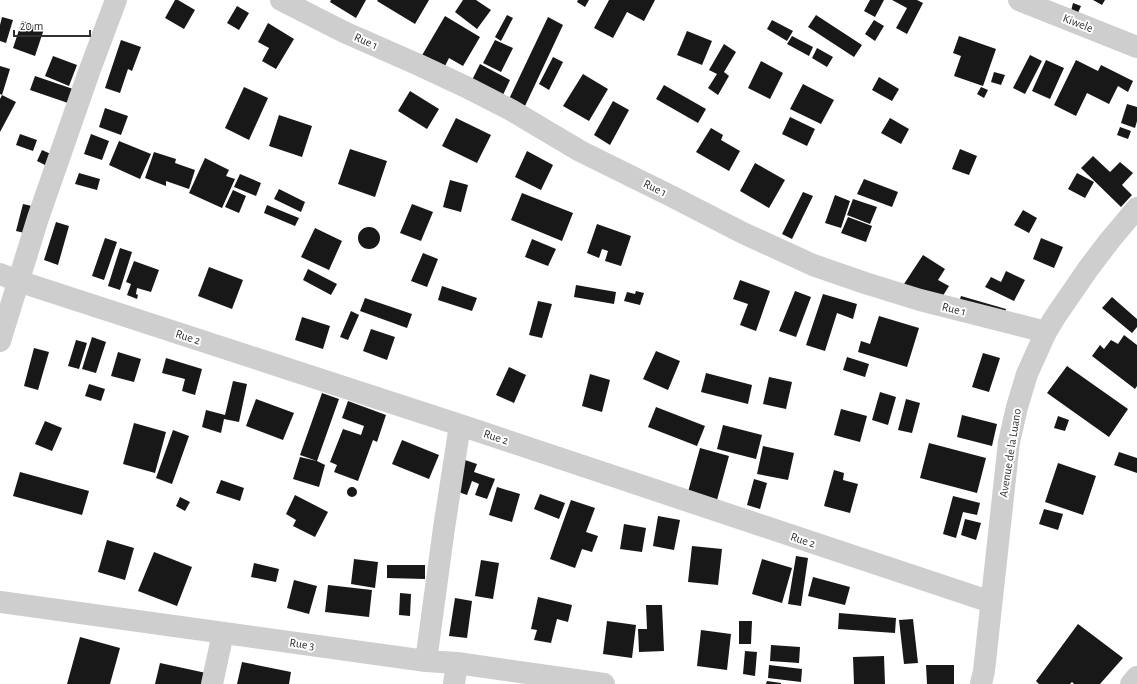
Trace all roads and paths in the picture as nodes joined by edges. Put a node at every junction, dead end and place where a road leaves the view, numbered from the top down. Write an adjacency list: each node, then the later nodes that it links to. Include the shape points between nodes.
1 (116, 0): 6 (street, via 38,218)
2 (281, 0): 7 (street, Rue 1, via 344,32 466,87 580,151 743,233 813,265 920,300)
3 (1019, 0): 4 (street, Kiwele)
4 (1137, 47)
5 (1137, 208): 7 (street, Avenue de la Luano, via 1088,269)
6 (9, 278): 8 (street); 9 (street, Rue 2)
7 (1046, 332): 11 (street, Avenue de la Luano, via 1027,374 1009,442)
8 (0, 341)
9 (460, 425): 11 (street, Rue 2); 13 (street)
10 (0, 602): 12 (street, Rue 3)
11 (991, 602): 17 (street, Avenue de la Luano)
12 (222, 633): 13 (street, Rue 3); 15 (street)
13 (426, 661): 14 (street, Rue 3)
14 (455, 674): 16 (street, Rue 3)
15 (212, 684)
16 (604, 684)
17 (981, 684)

